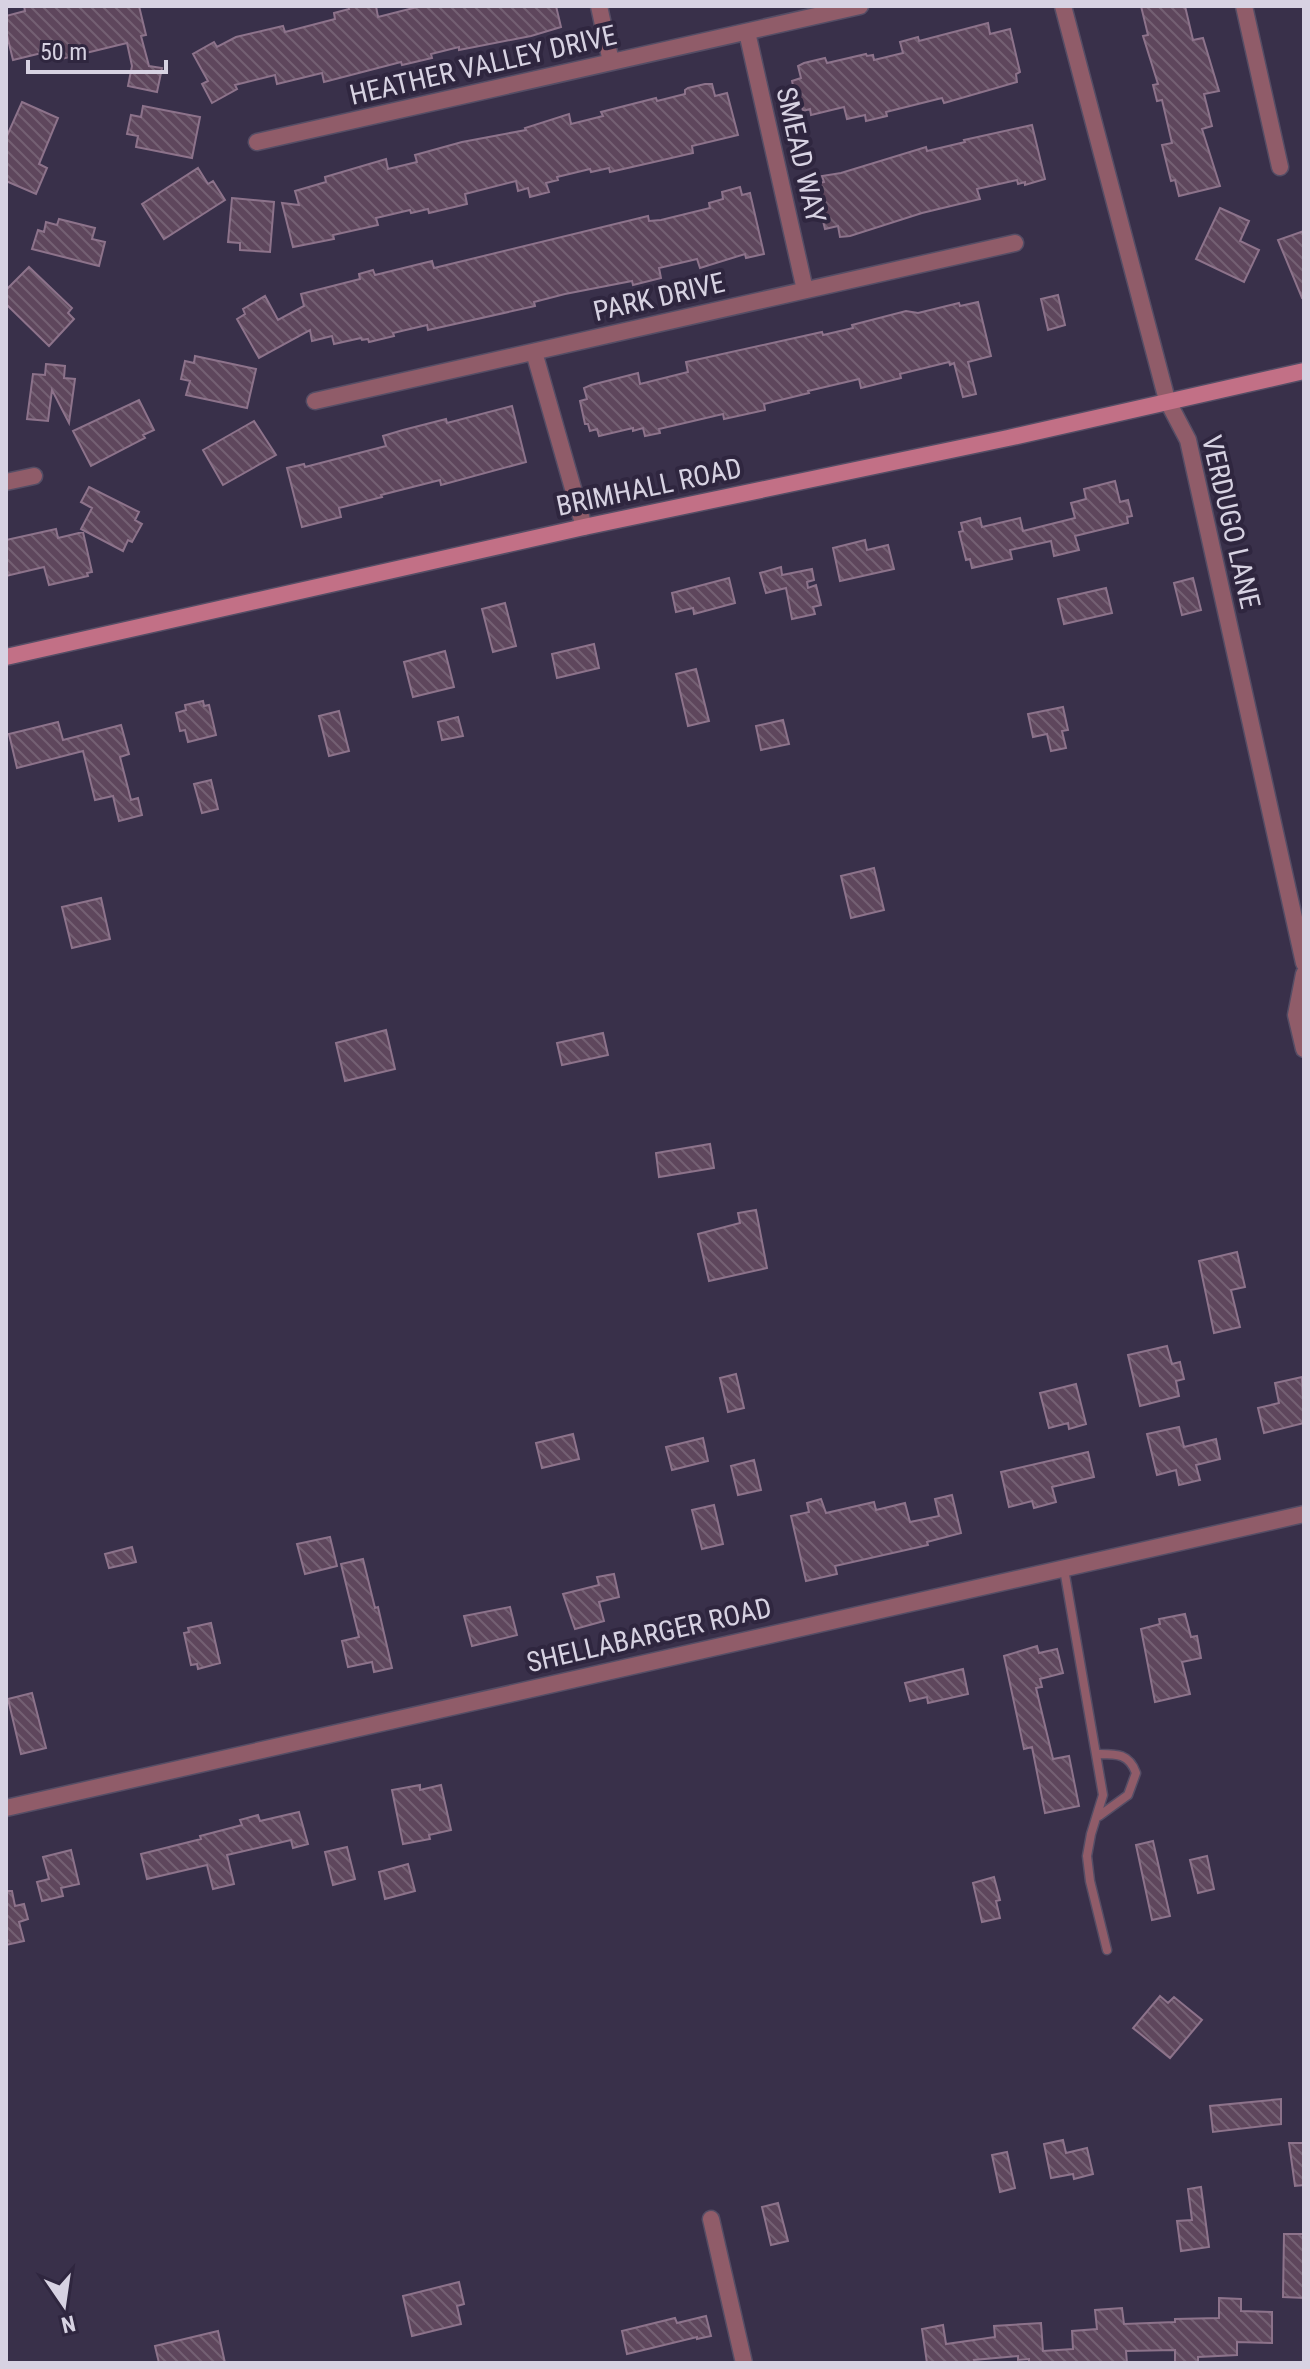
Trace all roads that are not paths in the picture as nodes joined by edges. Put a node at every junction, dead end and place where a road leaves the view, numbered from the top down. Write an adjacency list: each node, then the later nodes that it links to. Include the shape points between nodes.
1 (599, 6): 6 (street)
2 (860, 6): 5 (street, HEATHER VALLEY DRIVE)
3 (1063, 6): 13 (street, VERDUGO LANE)
4 (1244, 6): 8 (street)
5 (747, 32): 6 (street, HEATHER VALLEY DRIVE); 10 (street, SMEAD WAY)
6 (611, 62): 7 (street, HEATHER VALLEY DRIVE)
7 (257, 142)
8 (1280, 167)
9 (1015, 243): 10 (street, PARK DRIVE)
10 (805, 290): 11 (street, PARK DRIVE)
11 (534, 352): 14 (street, PARK DRIVE); 17 (street)
12 (1304, 371): 13 (street, BRIMHALL ROAD)
13 (1167, 400): 17 (street, BRIMHALL ROAD); 19 (street, VERDUGO LANE, via 1188,440)
14 (315, 401)
15 (34, 476): 16 (street)
16 (6, 482)
17 (584, 527): 18 (street, BRIMHALL ROAD)
18 (6, 657)
19 (1304, 963)
20 (1304, 974): 21 (street, via 1296,1015)
21 (1304, 1049)
22 (1304, 1514): 23 (street, SHELLABARGER ROAD)
23 (1064, 1568): 24 (lane); 25 (street, SHELLABARGER ROAD)
24 (1097, 1754): 26 (lane, via 1103,1795); 26 (lane, via 1125,1757 1136,1773 1128,1795)
25 (6, 1808)
26 (1098, 1816): 27 (lane, via 1087,1856)
27 (1107, 1950)
28 (711, 2219): 29 (street)
29 (744, 2363)

